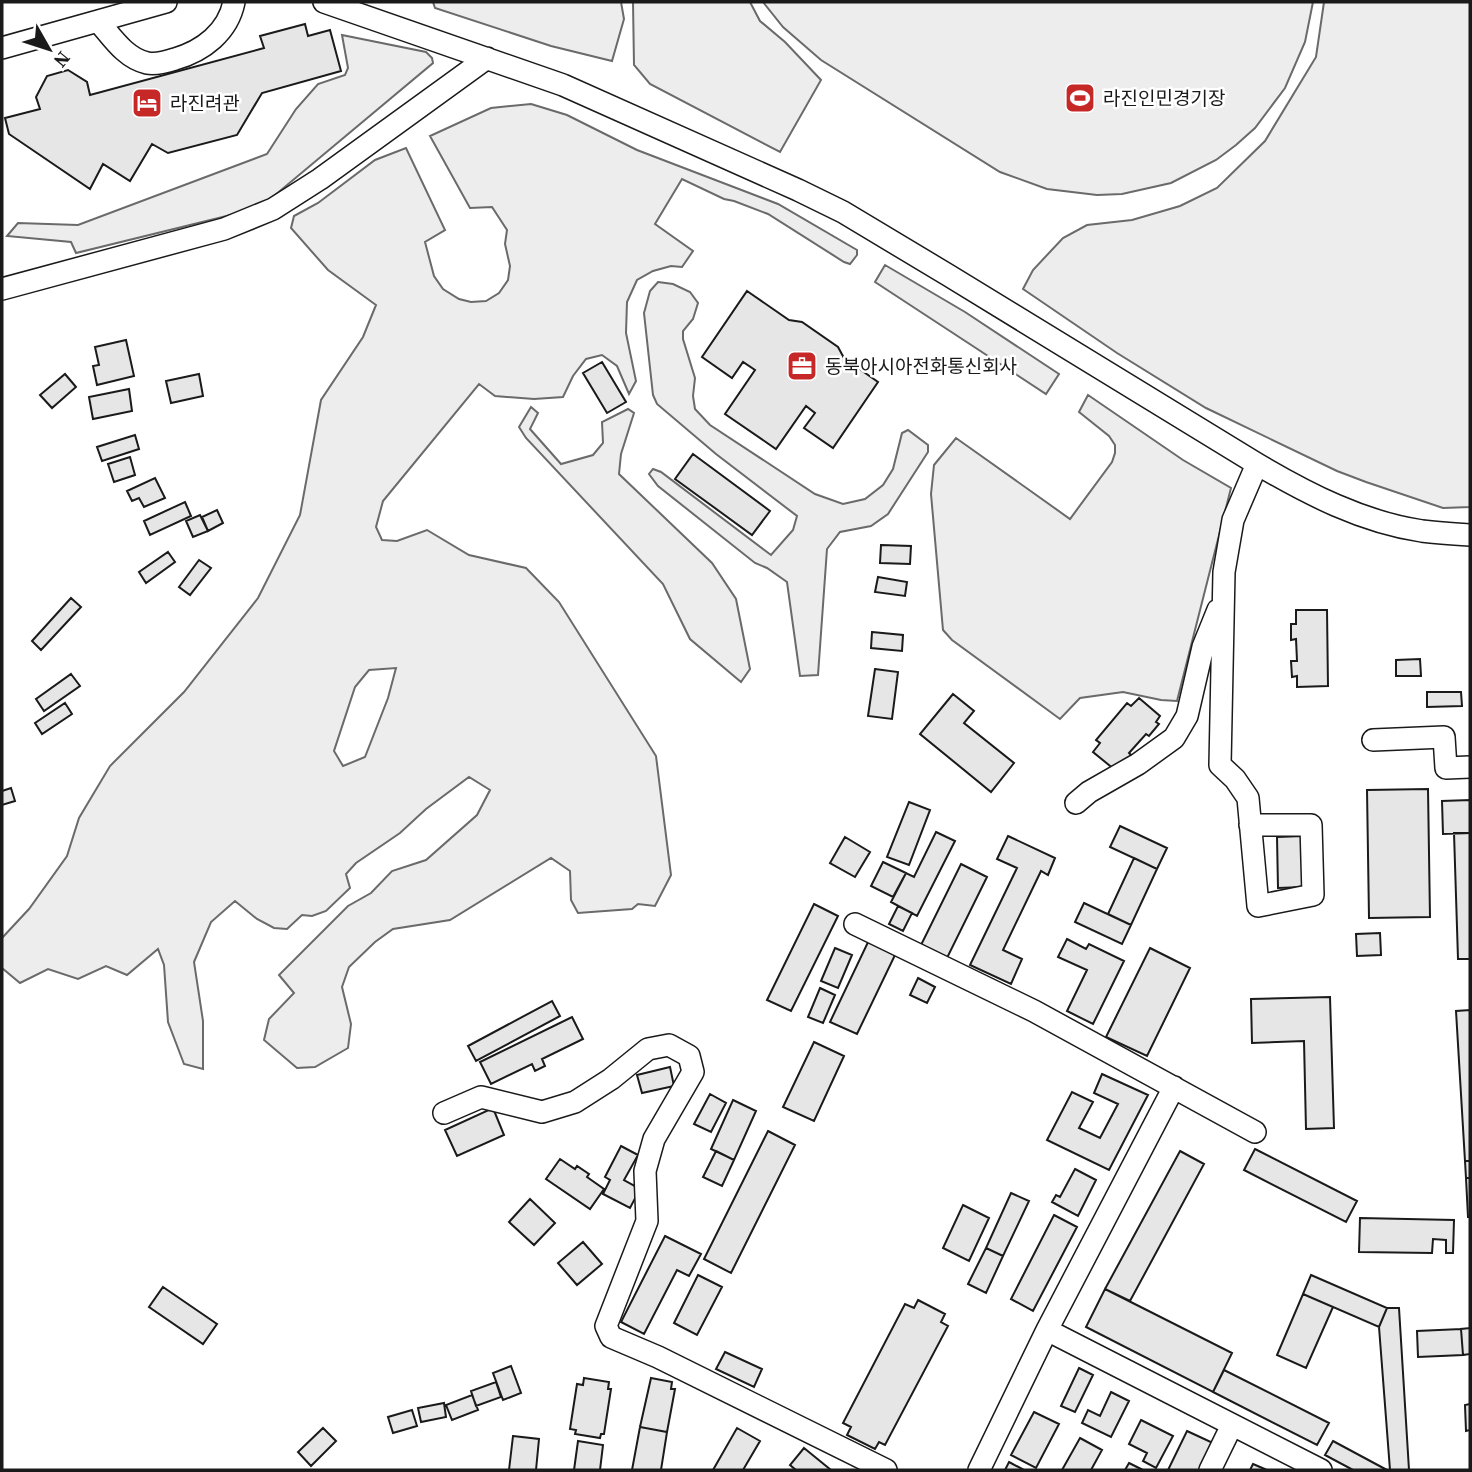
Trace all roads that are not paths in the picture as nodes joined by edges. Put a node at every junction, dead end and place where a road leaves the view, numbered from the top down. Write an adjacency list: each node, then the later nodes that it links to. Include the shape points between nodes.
1 (166, 2): 4 (street)
2 (234, 2): 4 (street, via 231,17 214,39 191,54 165,62 149,63 128,54)
3 (324, 2): 6 (street)
4 (98, 21): 5 (street)
5 (2, 48)
6 (487, 58): 7 (street, via 273,209 224,229); 8 (street, via 563,85 843,212)
7 (2, 289)
8 (1257, 464): 9 (street, via 1341,508 1421,531); 10 (street, via 1233,520)
9 (1470, 535)
10 (1223, 598): 13 (street, via 1203,647 1187,716 1174,738); 14 (street, via 1220,765 1248,798)
11 (1373, 740): 12 (street, via 1444,737 1446,768)
12 (1470, 767)
13 (1076, 803)
14 (1250, 825): 14 (street, via 1258,906 1313,895 1311,825)
15 (855, 924): 16 (street, via 1034,1011)
16 (1174, 1087): 18 (street); 19 (street)
17 (444, 1113): 21 (street, via 481,1097 542,1112 575,1102 648,1049 669,1045 689,1056 693,1072 654,1139 645,1171 647,1221 606,1326 611,1337)
18 (1255, 1132)
19 (1047, 1330): 20 (street); 22 (street)
20 (1232, 1424): 23 (street); 24 (street)
21 (886, 1470)
22 (979, 1470)
23 (1210, 1470)
24 (1321, 1470)

